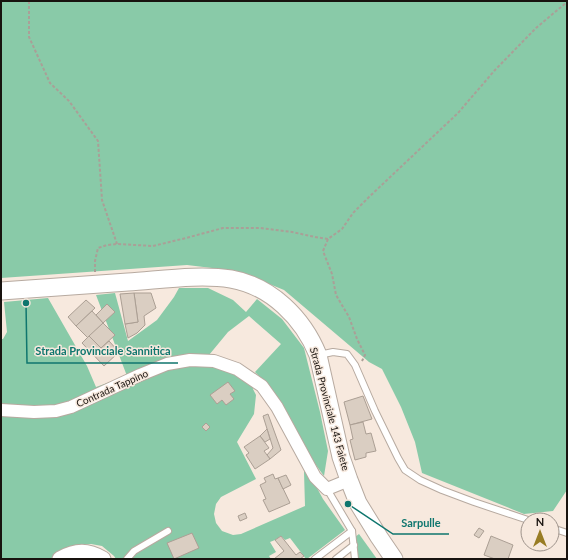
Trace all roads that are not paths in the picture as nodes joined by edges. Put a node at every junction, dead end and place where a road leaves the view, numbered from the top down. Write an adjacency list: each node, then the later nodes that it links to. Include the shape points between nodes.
1 (1, 291): 2 (main road, Strada Provinciale 143 Faiete, via 205,277 231,279 270,294 284,306 299,321)
2 (318, 355): 4 (main road, Strada Provinciale 143 Faiete, via 341,457); 6 (lane, via 333,352 347,354 356,365 375,411 405,470 442,490)
3 (1, 410): 5 (street, Contrada Tappino, via 56,411 167,364 190,360 214,361 237,369 262,386 277,407 315,477)
4 (349, 480): 5 (street); 16 (main road, Strada Provinciale 143 Faiete, via 358,503)
5 (327, 489): 8 (lane)
6 (520, 517)
7 (168, 531): 12 (lane, via 134,551)
8 (352, 531): 9 (lane); 13 (lane)
9 (354, 545): 14 (lane); 15 (lane)
10 (60, 559): 11 (street, via 81,552 96,554)
11 (103, 559)
12 (127, 559)
13 (315, 559)
14 (336, 559)
15 (355, 559)
16 (394, 559)

